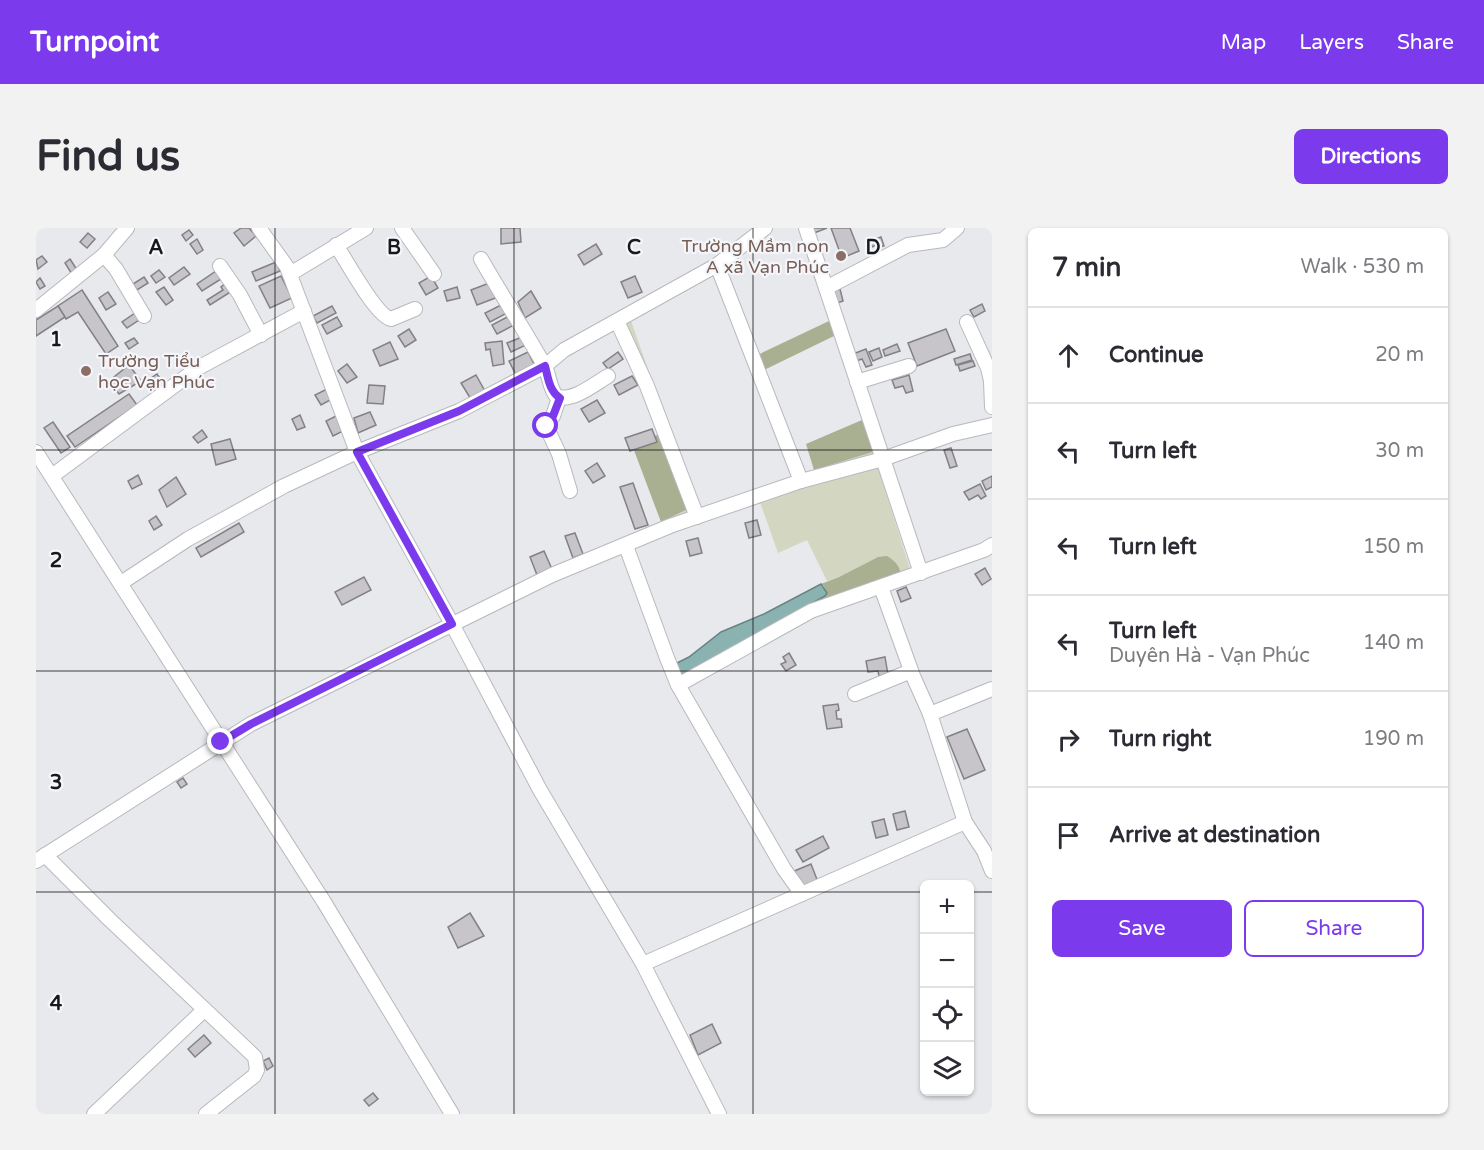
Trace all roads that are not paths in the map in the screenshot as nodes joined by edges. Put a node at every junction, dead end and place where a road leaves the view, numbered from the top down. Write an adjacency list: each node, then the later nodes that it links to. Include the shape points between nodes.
1 (127, 228): 9 (street)
2 (259, 228): 13 (street)
3 (366, 228): 8 (street)
4 (402, 228): 14 (street)
5 (765, 228): 11 (street)
6 (806, 228): 15 (street)
7 (957, 228): 15 (street, via 943,240 908,245)
8 (336, 245): 13 (street); 16 (street, via 385,318)
9 (104, 255): 17 (street); 19 (street)
10 (481, 259): 23 (street)
11 (717, 265): 20 (street); 34 (street)
12 (220, 266): 22 (street)
13 (290, 274): 18 (street)
14 (434, 274)
15 (826, 288): 26 (street)
16 (415, 309)
17 (36, 310)
18 (304, 311): 22 (street); 31 (street)
19 (144, 316)
20 (617, 321): 23 (street, via 564,350); 36 (street)
21 (967, 322): 28 (street, via 988,368)
22 (261, 335): 33 (street, via 198,368)
23 (545, 366): 27 (street, via 551,387); 31 (street, via 459,411)
24 (909, 366): 26 (street)
25 (608, 376): 27 (street, via 582,392)
26 (857, 382): 32 (street)
27 (560, 398): 35 (street, via 546,426)
28 (992, 407)
29 (992, 425): 32 (street, via 952,434)
30 (36, 452): 33 (street)
31 (357, 452): 40 (street, via 284,486 188,539); 42 (street)
32 (883, 459): 34 (street); 39 (street)
33 (52, 476): 40 (street)
34 (801, 480): 36 (street)
35 (570, 491)
36 (697, 517): 38 (street)
37 (992, 545): 39 (street)
38 (626, 546): 42 (street, via 552,575); 44 (street)
39 (921, 573): 41 (street)
40 (121, 583): 48 (street)
41 (880, 587): 43 (street); 44 (street, via 811,611)
42 (452, 624): 48 (street); 54 (street, via 540,790)
43 (911, 671): 46 (street); 47 (street)
44 (678, 685): 53 (street)
45 (992, 689): 47 (street)
46 (855, 694)
47 (930, 714): 49 (street)
48 (221, 742): 51 (street); 58 (street, via 324,902)
49 (966, 822): 50 (street); 53 (street)
50 (988, 850): 52 (street)
51 (41, 858): 55 (street)
52 (992, 871)
53 (802, 894): 54 (street)
54 (643, 964): 59 (street)
55 (204, 1010): 56 (street); 57 (street, via 249,1050 257,1067 254,1076)
56 (94, 1114)
57 (206, 1114)
58 (452, 1114)
59 (719, 1114)

